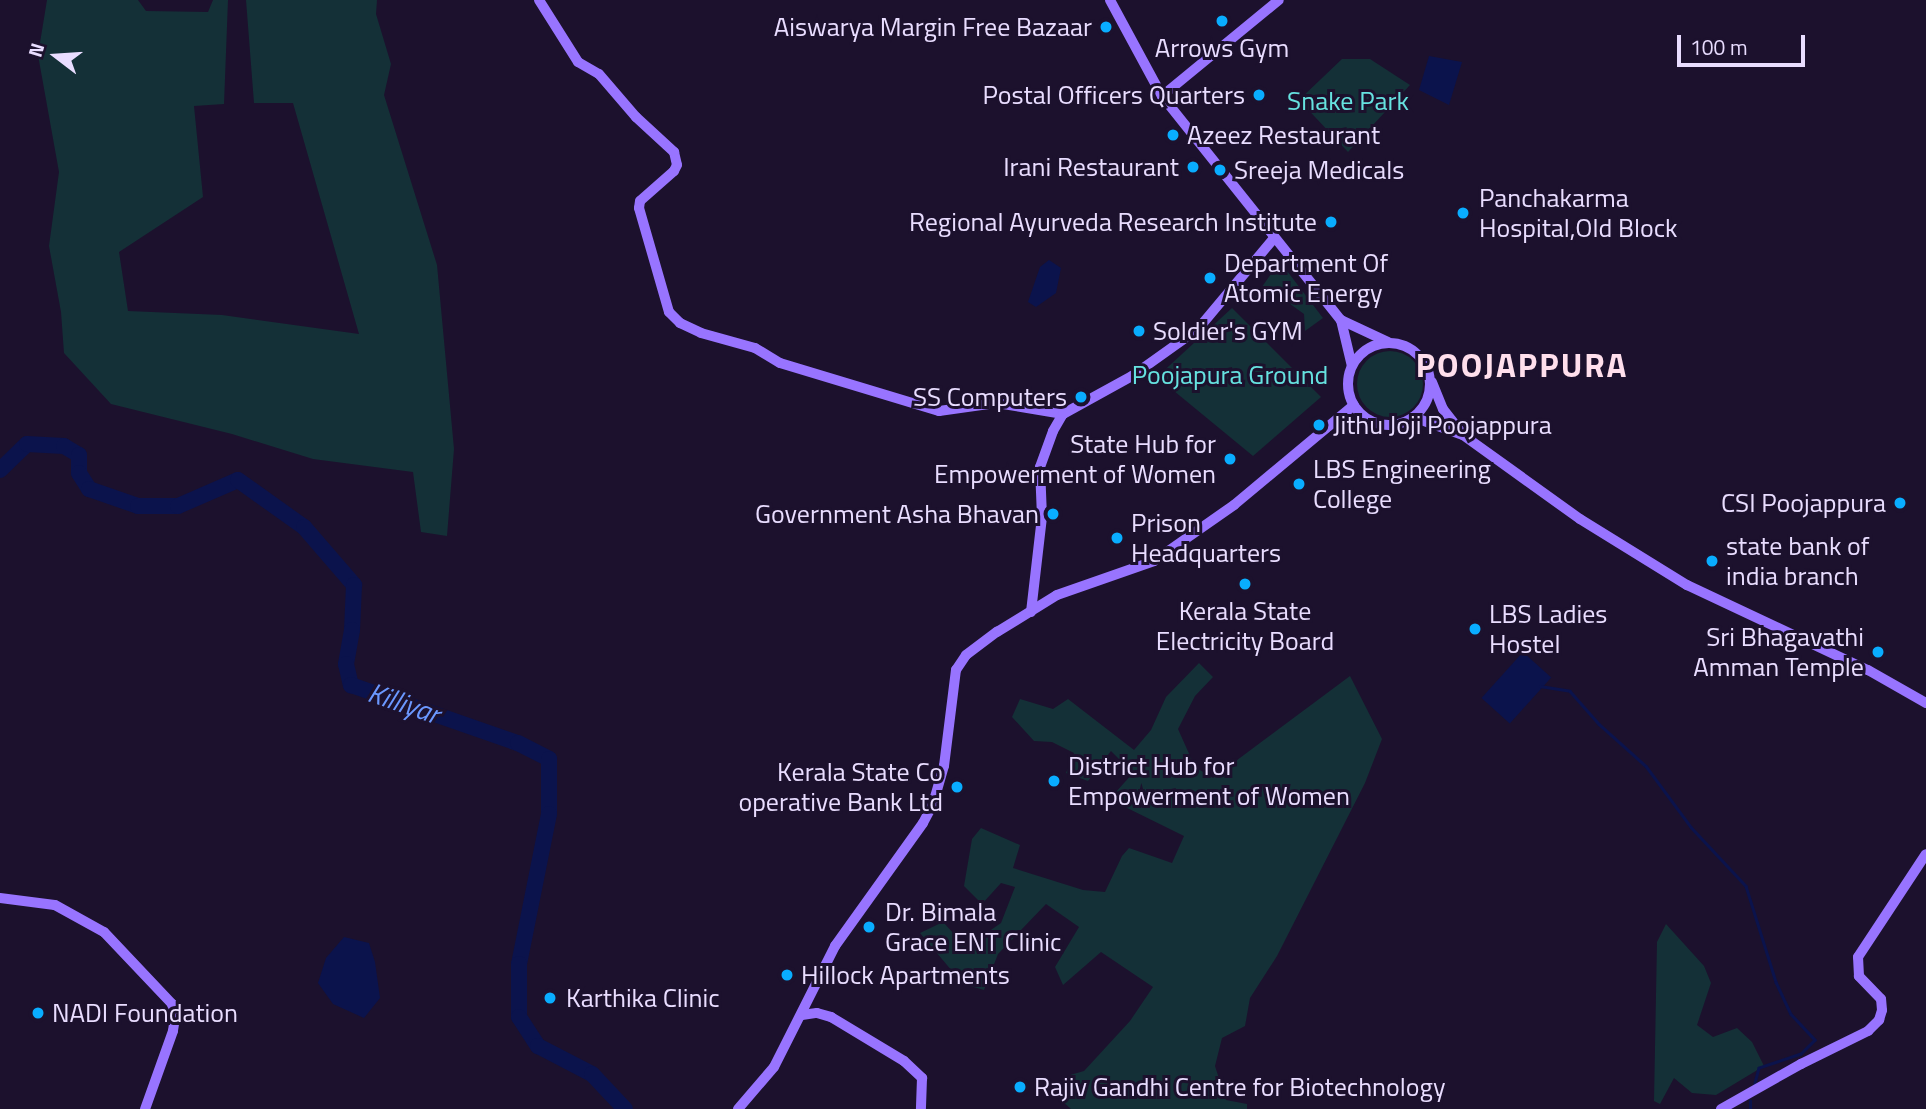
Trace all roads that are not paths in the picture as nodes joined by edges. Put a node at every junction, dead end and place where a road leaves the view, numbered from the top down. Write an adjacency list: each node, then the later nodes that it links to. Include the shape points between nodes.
1 (539, 0): 11 (main road, via 578,62 599,74 674,152 674,171 640,201 639,208 669,312 680,323 755,348 780,363 939,411 996,403)
2 (1110, 0): 4 (main road)
3 (1279, 0): 4 (main road)
4 (1162, 96): 5 (main road)
5 (1274, 238): 6 (main road); 11 (main road, via 1198,329 1132,376)
6 (1340, 320): 7 (main road); 8 (main road)
7 (1391, 343): 8 (main road, via 1368,349); 9 (main road, via 1415,352)
8 (1352, 366): 10 (main road, via 1349,390)
9 (1429, 374): 12 (main road, via 1427,398); 13 (main road, via 1443,409)
10 (1354, 404): 12 (main road, via 1369,420 1380,424); 14 (main road, via 1234,505 1154,561 1057,595)
11 (1063, 414): 14 (main road, via 1040,467 1042,517)
12 (1413, 417): 13 (main road)
13 (1463, 435): 15 (main road, via 1580,519 1687,585 1868,670)
14 (1031, 612): 18 (main road, via 966,655 956,670 933,804 835,946)
15 (1926, 703)
16 (1926, 854): 22 (main road, via 1858,957 1859,976 1881,999 1879,1020 1868,1031)
17 (0, 898): 19 (main road, via 55,905 104,932 172,1004 173,1031)
18 (802, 1015): 20 (main road, via 774,1067); 21 (main road, via 831,1017 904,1061 922,1078)
19 (145, 1109)
20 (738, 1109)
21 (921, 1109)
22 (1721, 1109)

